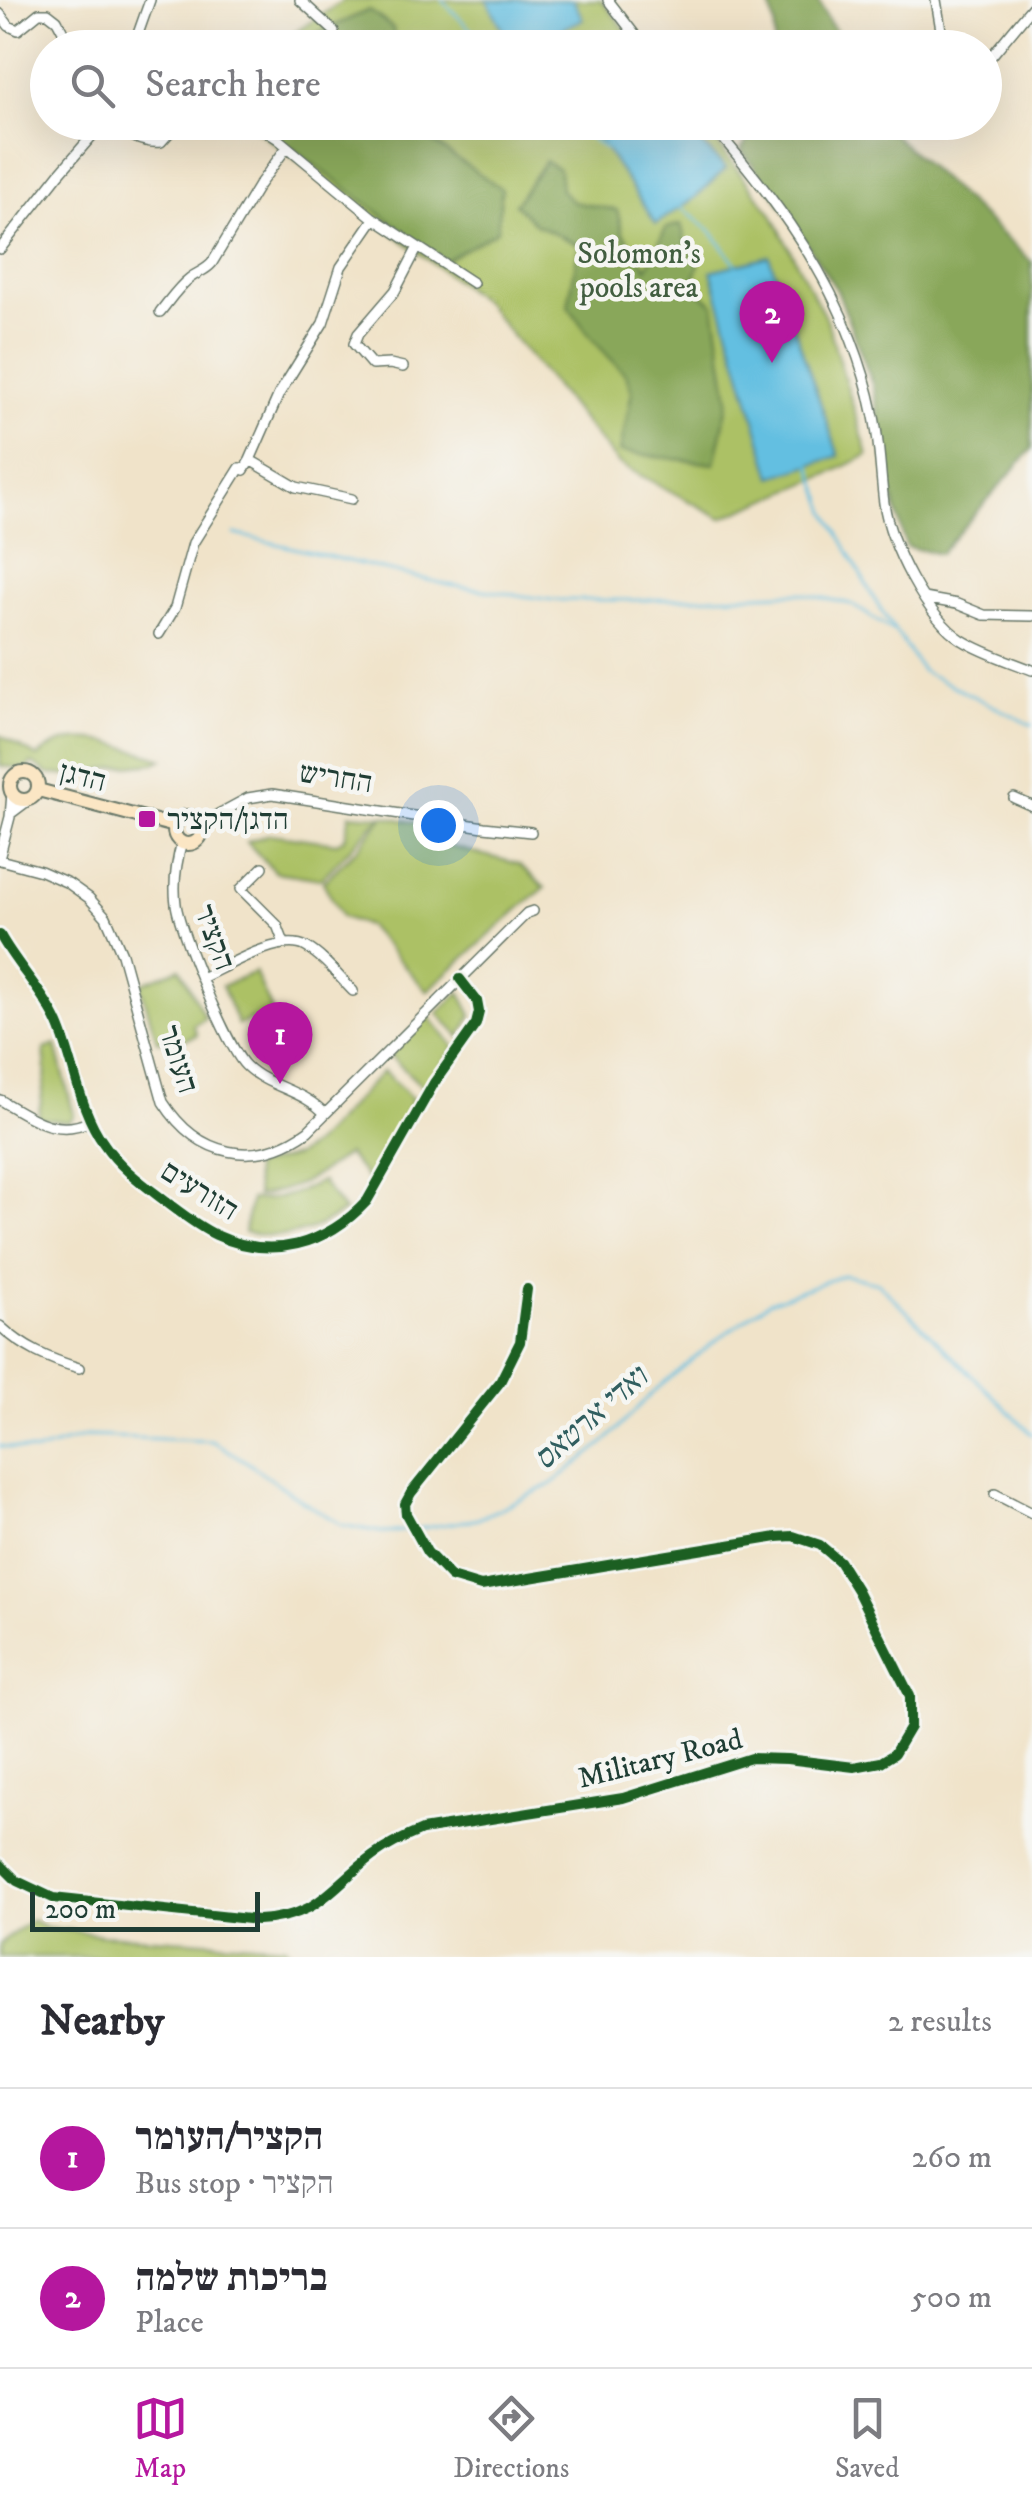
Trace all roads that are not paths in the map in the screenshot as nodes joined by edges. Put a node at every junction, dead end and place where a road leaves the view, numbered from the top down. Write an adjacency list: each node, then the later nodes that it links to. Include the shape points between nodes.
1 (150, 0): 8 (street)
2 (300, 0): 9 (street)
3 (608, 0): 10 (street)
4 (936, 0): 11 (street)
5 (1032, 7): 12 (street)
6 (0, 14): 7 (street, via 18,30 48,13)
7 (63, 30)
8 (139, 30)
9 (333, 30)
10 (631, 30)
11 (941, 30)
12 (1002, 44)
13 (88, 140): 20 (street)
14 (136, 140): 15 (street)
15 (163, 140)
16 (277, 140): 18 (street)
17 (724, 140): 27 (street, via 802,243 850,336 873,412 884,507)
18 (287, 147): 19 (street); 23 (street, via 212,263)
19 (374, 219): 21 (street); 25 (street, via 341,267 322,323 279,394)
20 (2, 245)
21 (418, 247): 22 (street); 24 (street, via 396,291 354,344 372,365)
22 (473, 282)
23 (160, 312)
24 (403, 367)
25 (250, 460): 26 (street, via 296,487); 29 (street, via 193,543 175,608)
26 (352, 499)
27 (924, 598): 28 (street, via 984,615); 30 (street, via 960,639)
28 (1032, 616)
29 (159, 634)
30 (1032, 670)
31 (20, 773): 32 (street, הדגן); 33 (street); 34 (street, via 34,776)
32 (0, 774): 33 (street, הדגן)
33 (11, 790): 34 (street, via 18,799); 37 (street)
34 (34, 795): 37 (street); 39 (street, הדגן)
35 (1014, 798): 36 (street)
36 (1032, 806)
37 (10, 820): 42 (street)
38 (200, 824): 39 (street, via 188,816); 40 (street, החריש, via 248,798 272,794); 41 (street, via 198,840)
39 (174, 826): 41 (street)
40 (530, 832)
41 (182, 842): 47 (street, הקציר, via 175,902)
42 (0, 857): 51 (street, העומר, via 68,883 106,918 163,1102 185,1130 217,1148 254,1154 291,1143)
43 (262, 867): 46 (street, via 240,890 279,927)
44 (533, 911): 48 (street, העומר)
45 (0, 934): 52 (street, הזורעים, via 54,1017)
46 (284, 942): 47 (street); 49 (street, via 309,948)
47 (202, 978): 51 (street, הקציר, via 241,1061)
48 (460, 979): 51 (street, העומר); 52 (street, הזורעים, via 478,1001 476,1024 436,1078 367,1201 316,1239 276,1248 214,1234 130,1174)
49 (353, 990)
50 (0, 1100): 52 (street, via 52,1127)
51 (325, 1114)
52 (90, 1120)
53 (527, 1290): 58 (street, Military Road, via 520,1342 500,1382 405,1504 428,1552 451,1577 481,1586 776,1537 807,1539 839,1561 906,1686 910,1727 894,1754 854,1767 751,1758 622,1798 422,1830 370,1858 312,1908 279,1919 53,1898 18,1882)
54 (0, 1326): 55 (street, via 38,1354)
55 (79, 1368)
56 (995, 1494): 57 (street)
57 (1032, 1513)
58 (0, 1864)

